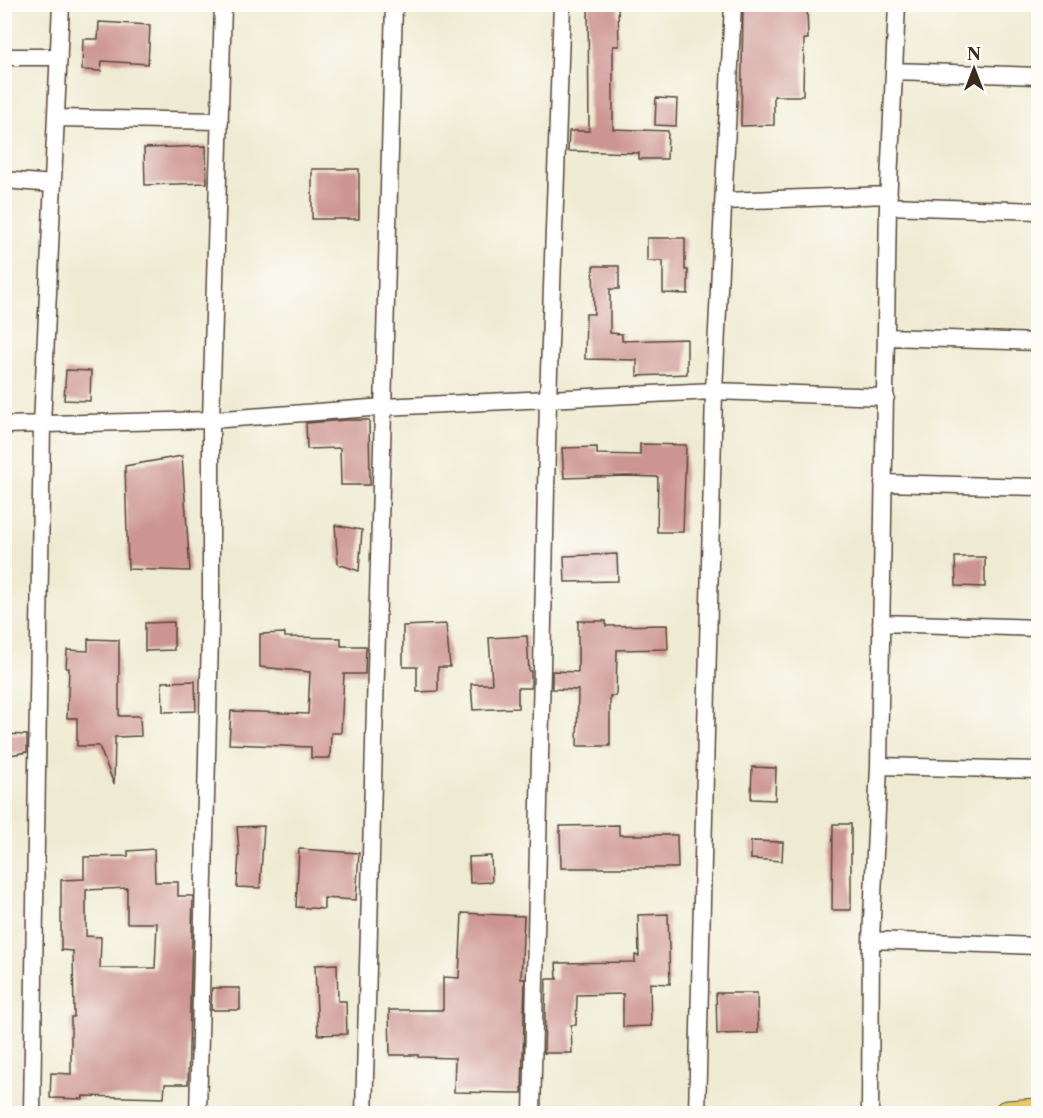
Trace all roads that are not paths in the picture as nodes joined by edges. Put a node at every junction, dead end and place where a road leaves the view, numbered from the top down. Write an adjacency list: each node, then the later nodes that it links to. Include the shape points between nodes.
1 (61, 4): 8 (street)
2 (223, 4): 12 (street)
3 (394, 4): 23 (street)
4 (561, 4): 22 (street)
5 (733, 4): 16 (street)
6 (897, 4): 9 (street)
7 (4, 57): 8 (street)
8 (59, 57): 11 (street)
9 (894, 71): 10 (street); 15 (street)
10 (1038, 76)
11 (57, 118): 12 (street); 14 (street)
12 (220, 121): 24 (street)
13 (4, 180): 14 (street)
14 (53, 184): 26 (street)
15 (889, 200): 16 (street); 17 (street); 18 (street)
16 (724, 201): 20 (street)
17 (1038, 211)
18 (887, 337): 19 (street); 21 (street)
19 (1038, 342)
20 (714, 391): 21 (street); 22 (street); 40 (street)
21 (886, 397): 27 (street)
22 (548, 400): 23 (street); 39 (street)
23 (384, 407): 24 (street); 38 (street)
24 (210, 420): 26 (street); 37 (street, via 211,609)
25 (4, 425): 26 (street)
26 (42, 425): 36 (street)
27 (883, 483): 28 (street); 29 (street)
28 (1038, 487)
29 (881, 623): 30 (street); 31 (street)
30 (1038, 628)
31 (879, 766): 32 (street); 33 (street)
32 (1038, 771)
33 (871, 940): 34 (street); 41 (street)
34 (1038, 946)
35 (1038, 1112): 42 (main road)
36 (32, 1113)
37 (198, 1113)
38 (364, 1113)
39 (532, 1113)
40 (696, 1113)
41 (870, 1113)
42 (1007, 1113)

